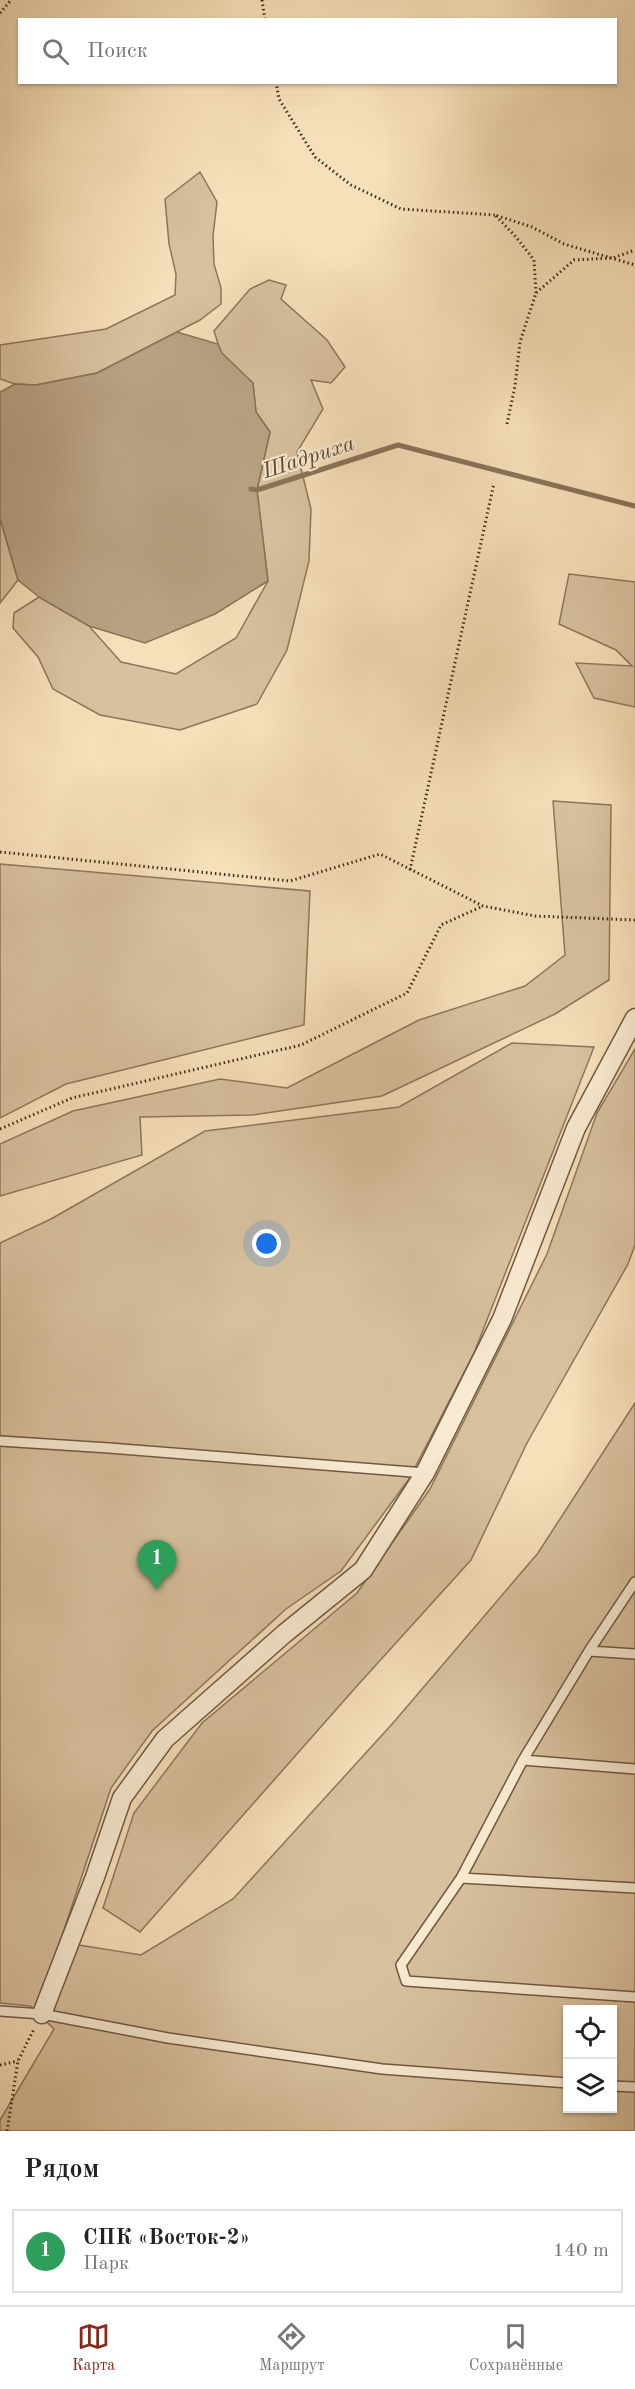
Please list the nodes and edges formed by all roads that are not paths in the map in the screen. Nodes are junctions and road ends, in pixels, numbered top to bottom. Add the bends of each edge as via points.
1 (635, 1018) edge
2 (0, 1441) edge
3 (425, 1473) junction
4 (635, 1582) edge
5 (589, 1651) junction
6 (635, 1654) edge
7 (523, 1760) junction
8 (635, 1769) edge
9 (461, 1878) junction
10 (635, 1888) edge
11 (635, 1997) edge
12 (0, 2011) edge
13 (42, 2014) junction
14 (563, 2083) edge
15 (617, 2086) edge
16 (635, 2087) edge

1 - 3 street via 576,1128 502,1318
2 - 3 lane
3 - 13 street via 363,1570 165,1739 122,1798
4 - 5 lane
5 - 6 lane
5 - 7 lane
7 - 8 lane
7 - 9 lane
9 - 10 lane
9 - 11 lane via 401,1965 406,1981
12 - 13 lane
13 - 14 lane via 168,2038 382,2069
15 - 16 lane

